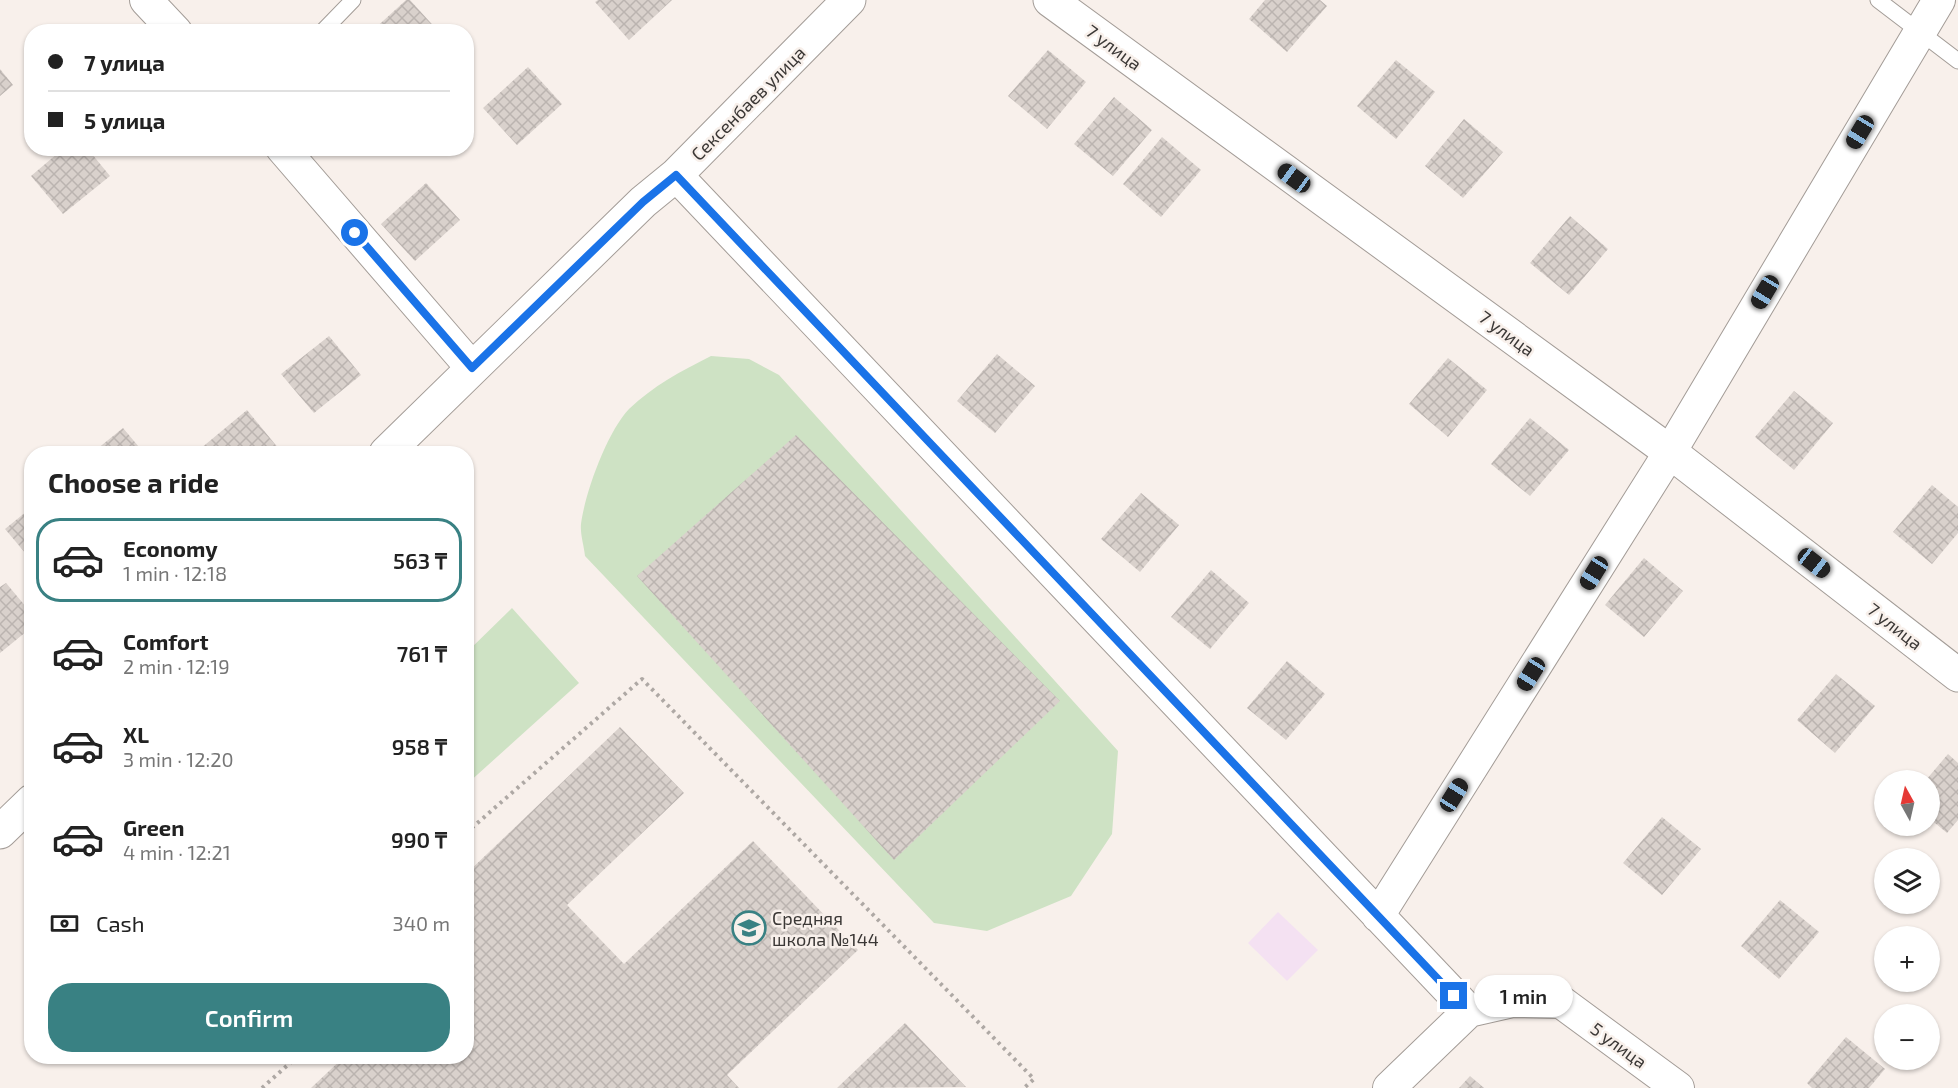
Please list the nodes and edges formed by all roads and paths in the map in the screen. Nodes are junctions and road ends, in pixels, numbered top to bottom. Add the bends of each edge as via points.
1 (146, 0) edge
2 (353, 0) edge
3 (849, 0) edge
4 (1050, 0) edge
5 (1878, 0) edge
6 (1939, 0) edge
7 (168, 24) edge
8 (330, 24) edge
9 (1920, 32) junction
10 (1958, 61) edge
11 (289, 156) edge
12 (676, 175) junction
13 (472, 368) junction
14 (393, 446) edge
15 (1670, 452) junction
16 (1958, 675) edge
17 (24, 809) edge
18 (474, 827) edge
19 (0, 832) edge
20 (1378, 916) junction
21 (1469, 1011) junction
22 (289, 1064) edge
23 (262, 1088) edge
24 (1024, 1088) edge
25 (1389, 1088) edge
26 (1678, 1088) edge

1 - 7 street
2 - 8 lane
3 - 12 street, Сексенбаев улица
4 - 15 street, 7 улица
5 - 9 lane
6 - 9 street
9 - 10 lane
9 - 15 street
11 - 13 street
12 - 13 street, Сексенбаев улица via 643,202
12 - 20 street
13 - 14 street, Сексенбаев улица
15 - 16 street, 7 улица
15 - 20 street
17 - 19 street
18 - 24 path via 642,679 1034,1079
20 - 21 street
21 - 25 street
21 - 26 street, 5 улица via 1513,1001 1561,1002
22 - 23 path

